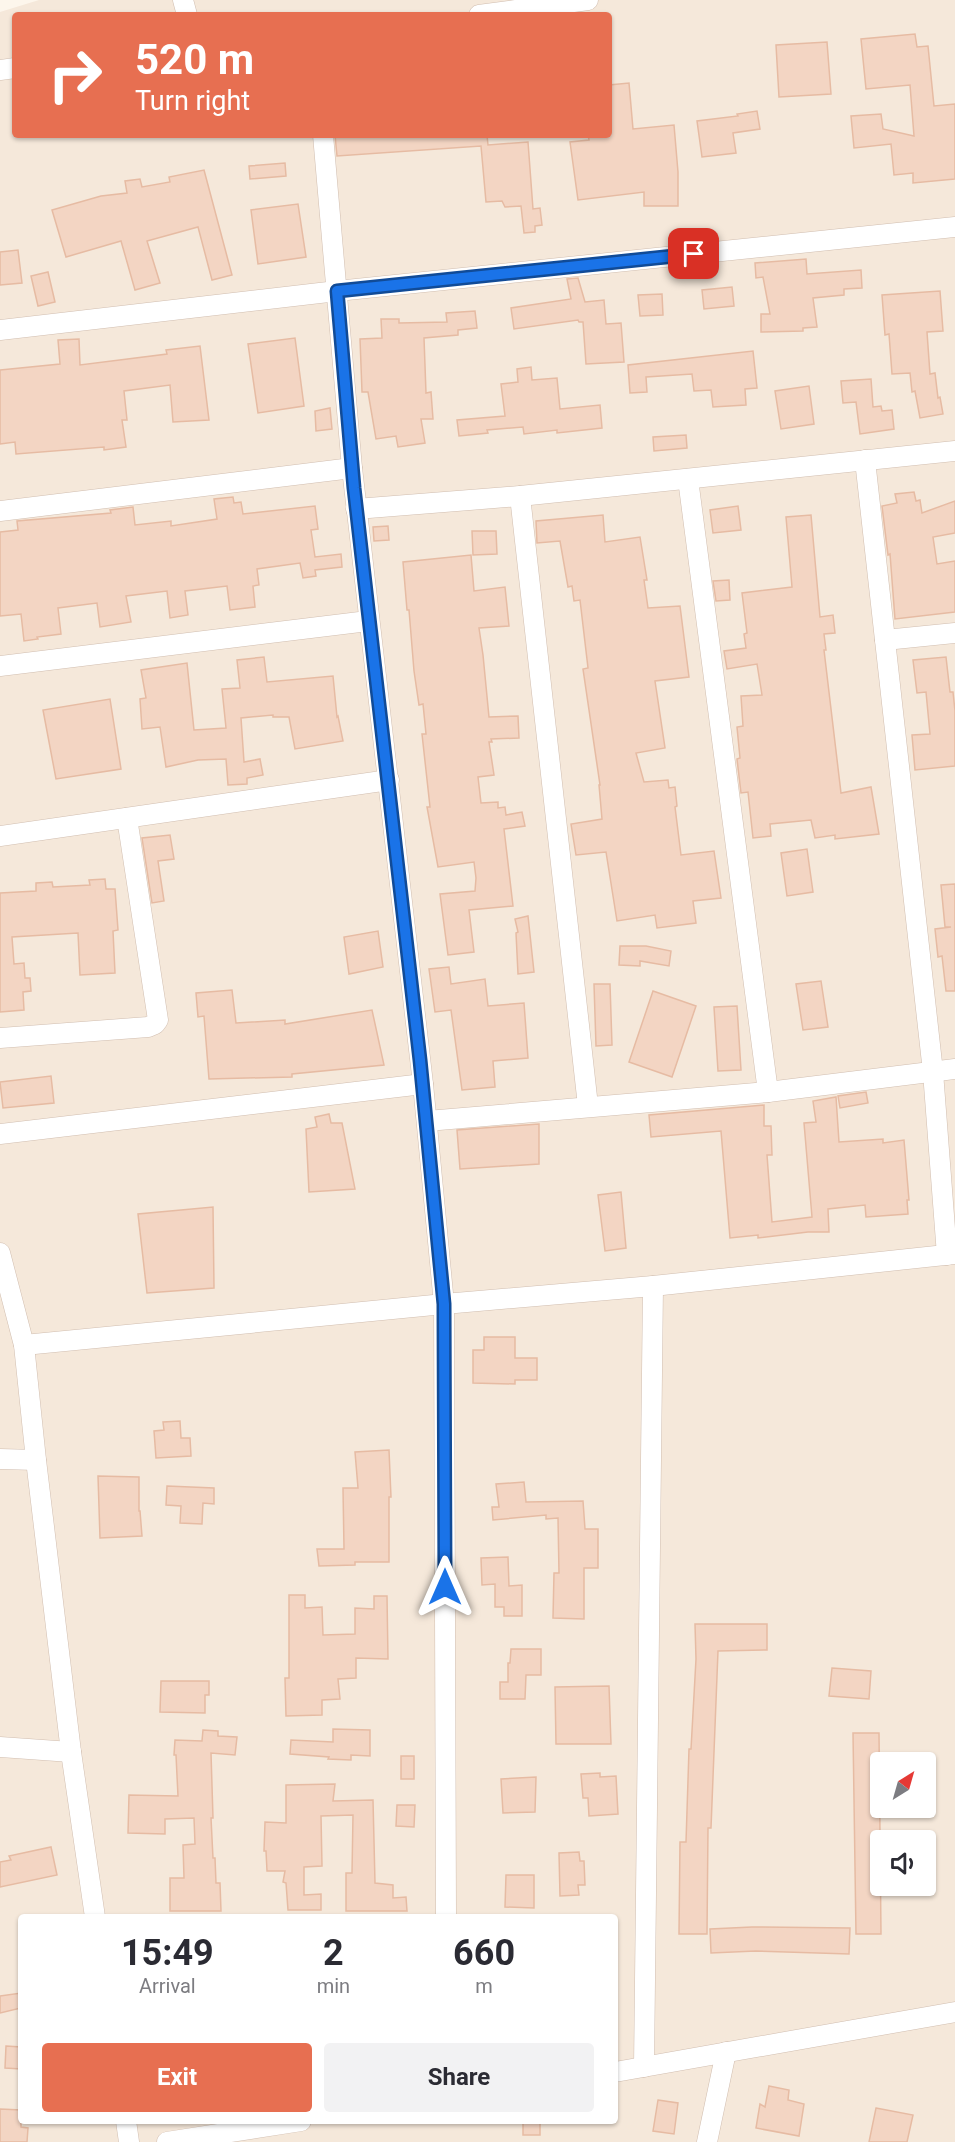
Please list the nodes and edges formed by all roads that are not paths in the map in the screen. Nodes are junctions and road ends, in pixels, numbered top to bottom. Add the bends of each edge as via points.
1 (588, 0) edge
2 (501, 12) edge
3 (323, 138) edge
4 (955, 227) edge
5 (337, 291) junction
6 (0, 330) edge
7 (955, 451) edge
8 (865, 460) junction
9 (352, 468) junction
10 (688, 479) junction
11 (520, 496) junction
12 (356, 509) junction
13 (0, 511) edge
14 (368, 621) junction
15 (955, 633) edge
16 (885, 640) junction
17 (0, 666) edge
18 (389, 780) junction
19 (127, 818) junction
20 (0, 836) edge
21 (0, 1038) edge
22 (955, 1069) edge
23 (933, 1072) junction
24 (423, 1084) junction
25 (768, 1092) junction
26 (588, 1106) junction
27 (427, 1121) junction
28 (0, 1134) edge
29 (0, 1253) edge
30 (951, 1255) edge
31 (653, 1286) junction
32 (444, 1304) junction
33 (24, 1345) junction
34 (0, 1459) edge
35 (36, 1460) junction
36 (0, 1747) edge
37 (71, 1752) junction
38 (95, 1914) edge
39 (446, 1914) edge
40 (955, 2012) edge
41 (726, 2052) junction
42 (644, 2067) junction
43 (618, 2071) edge
44 (126, 2124) edge
45 (282, 2124) edge
46 (129, 2142) edge
47 (167, 2142) edge
48 (707, 2142) edge

1 - 2 street
3 - 5 street
4 - 5 street
5 - 6 street
5 - 9 street
7 - 8 street
8 - 10 street
8 - 16 street
9 - 12 street
9 - 13 street
10 - 11 street
10 - 25 street
11 - 12 street
11 - 26 street
12 - 14 street
14 - 17 street
14 - 18 street
15 - 16 street
16 - 23 street
18 - 19 street
18 - 24 street
19 - 20 street
19 - 21 street via 158,1020 148,1027
22 - 23 street
23 - 25 street
23 - 30 street
24 - 27 street
24 - 28 street
25 - 26 street
26 - 27 street
27 - 32 street
29 - 33 street
30 - 31 street
31 - 32 street
31 - 42 street
32 - 33 street
32 - 39 street
33 - 35 street
34 - 35 street
35 - 37 street
36 - 37 street
37 - 38 street
40 - 41 street
41 - 42 street
41 - 48 street
42 - 43 street
44 - 46 street
45 - 47 street

